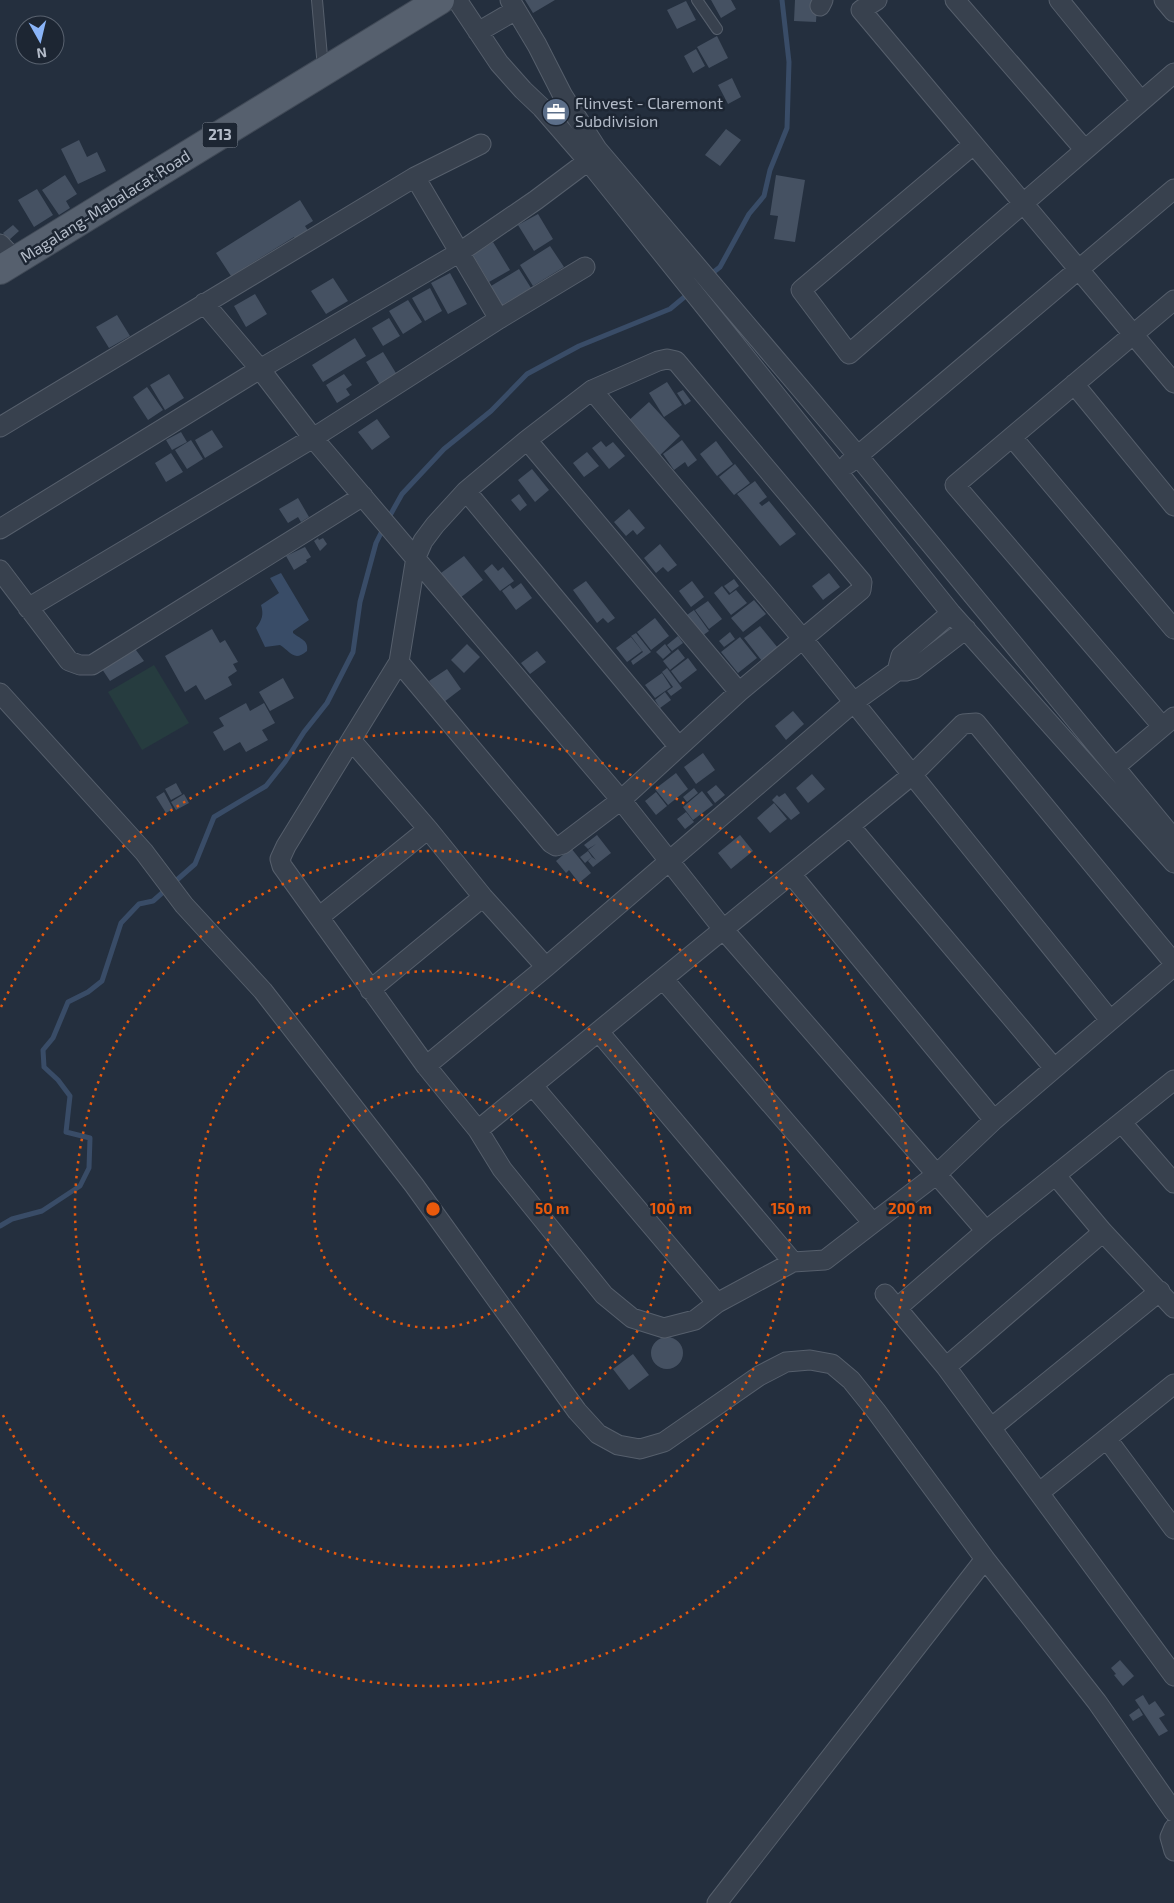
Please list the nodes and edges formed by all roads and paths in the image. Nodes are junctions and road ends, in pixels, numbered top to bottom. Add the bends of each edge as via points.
1 (318, 0) edge
2 (440, 0) edge
3 (457, 0) edge
4 (697, 0) edge
5 (876, 0) edge
6 (956, 0) edge
7 (1059, 0) edge
8 (1164, 0) edge
9 (513, 5) edge
10 (1174, 12) edge
11 (717, 29) dead end
12 (478, 32) junction
13 (323, 72) junction
14 (1174, 73) edge
15 (1142, 101) junction
16 (481, 144) dead end
17 (973, 145) junction
18 (1085, 150) junction
19 (593, 155) junction
20 (415, 176) junction
21 (1174, 190) edge
22 (1023, 204) junction
23 (460, 252) junction
24 (5, 258) edge
25 (585, 267) dead end
26 (1078, 269) junction
27 (1174, 300) edge
28 (204, 303) junction
29 (499, 319) junction
30 (750, 328) junction
31 (1134, 334) junction
32 (732, 342) junction
33 (260, 369) junction
34 (1174, 383) edge
35 (1074, 384) junction
36 (592, 390) junction
37 (0, 427) edge
38 (1012, 437) junction
39 (313, 438) junction
40 (527, 440) junction
41 (858, 456) junction
42 (839, 472) junction
43 (466, 491) junction
44 (368, 502) junction
45 (1174, 506) edge
46 (0, 529) edge
47 (416, 557) junction
48 (0, 570) edge
49 (28, 608) junction
50 (951, 613) junction
51 (966, 629) junction
52 (1174, 629) edge
53 (802, 638) junction
54 (399, 662) junction
55 (897, 671) junction
56 (739, 692) junction
57 (0, 693) edge
58 (854, 702) junction
59 (1168, 721) edge
60 (351, 740) junction
61 (679, 747) junction
62 (1115, 767) junction
63 (912, 774) junction
64 (621, 800) junction
65 (850, 826) junction
66 (428, 829) junction
67 (1174, 838) edge
68 (670, 861) junction
69 (1174, 863) edge
70 (791, 874) junction
71 (483, 897) junction
72 (319, 917) junction
73 (723, 930) junction
74 (1174, 965) edge
75 (546, 967) junction
76 (663, 979) junction
77 (370, 990) junction
78 (1110, 1020) junction
79 (599, 1032) junction
80 (426, 1066) junction
81 (1054, 1068) junction
82 (1174, 1080) edge
83 (533, 1086) junction
84 (994, 1120) junction
85 (1122, 1123) junction
86 (478, 1130) junction
87 (937, 1174) junction
88 (1056, 1176) junction
89 (1174, 1184) edge
90 (873, 1223) junction
91 (986, 1231) junction
92 (1104, 1232) junction
93 (793, 1262) junction
94 (1160, 1290) junction
95 (884, 1294) dead end
96 (717, 1302) junction
97 (897, 1308) junction
98 (1174, 1308) edge
99 (946, 1367) junction
100 (1174, 1384) edge
101 (991, 1428) junction
102 (1107, 1439) junction
103 (1040, 1492) junction
104 (1174, 1529) edge
105 (985, 1559) junction
106 (1171, 1665) edge
107 (1174, 1812) edge
108 (1174, 1828) edge
109 (1174, 1851) edge
110 (717, 1903) edge

1 - 13 lane
2 - 13 main road, Magalang-Mabalacat Road / 213
3 - 12 street
4 - 11 lane
5 - 17 street via 861,10
6 - 18 street
7 - 15 street
8 - 10 street
9 - 12 street
9 - 19 street
12 - 19 street via 523,90
13 - 24 main road, Magalang-Mabalacat Road / 213
14 - 15 street
15 - 18 street
16 - 20 street
17 - 22 street
17 - 22 street via 801,290 849,354
18 - 22 street
19 - 23 street via 536,200
19 - 30 street
19 - 32 street via 695,297
20 - 23 street
20 - 28 street
21 - 26 street
22 - 26 street
23 - 29 street
23 - 33 street
25 - 29 street
26 - 31 street
26 - 41 street
27 - 31 street
28 - 33 street
28 - 37 street
29 - 39 street
30 - 32 street
30 - 41 street
31 - 34 street
31 - 35 street
32 - 42 street
33 - 39 street
33 - 46 street
35 - 38 street
35 - 45 street
36 - 40 street
36 - 53 street
36 - 53 street via 658,361 676,361 682,368 862,582 861,590
38 - 52 street
38 - 59 street via 955,485
39 - 44 street
39 - 49 street
40 - 43 street
40 - 56 street
41 - 42 street
41 - 62 street
42 - 50 street
43 - 47 street via 431,530
43 - 61 street
44 - 47 street
44 - 49 street via 92,665 80,666 69,661
47 - 54 street
47 - 64 street
48 - 49 street
50 - 51 street
50 - 55 street via 901,656
51 - 55 street via 914,669
51 - 69 street
53 - 56 street
53 - 58 street
54 - 60 street
54 - 64 street via 551,843 556,846 563,844
55 - 58 street
56 - 61 street
57 - 105 street via 144,852 184,905 263,991 414,1185 576,1411 598,1434 618,1445 640,1449 664,1442 759,1376 786,1362 810,1360 832,1364 851,1380 876,1411
58 - 63 street
58 - 68 street
59 - 62 street
60 - 66 street
60 - 72 street via 280,859
61 - 64 street
62 - 67 street
63 - 65 street
63 - 74 street via 962,724 976,723
63 - 78 street
64 - 68 street
65 - 70 street
65 - 81 street
66 - 71 street
66 - 72 street
68 - 73 street
68 - 75 street
70 - 73 street
70 - 84 street
71 - 75 street
71 - 77 street
72 - 77 street
73 - 76 street
73 - 87 street
74 - 78 street
75 - 80 street
76 - 79 street
76 - 90 street
77 - 80 street
78 - 81 street
79 - 83 street
79 - 93 street
80 - 86 street
81 - 84 street
82 - 85 street
83 - 86 street
83 - 96 street
84 - 87 street
85 - 88 street
85 - 89 street
86 - 96 street via 502,1169 604,1294 632,1318 664,1328 695,1320
87 - 90 street
87 - 91 street
88 - 91 street
88 - 92 street
90 - 93 street via 825,1260
91 - 97 street
92 - 94 street
92 - 99 street
93 - 96 street
94 - 98 street
94 - 101 street
95 - 97 street
97 - 99 street
99 - 101 street
100 - 102 street
101 - 103 street
102 - 103 street
102 - 104 street
103 - 106 street
105 - 107 street via 1097,1702
105 - 110 street
108 - 109 street via 1170,1837

